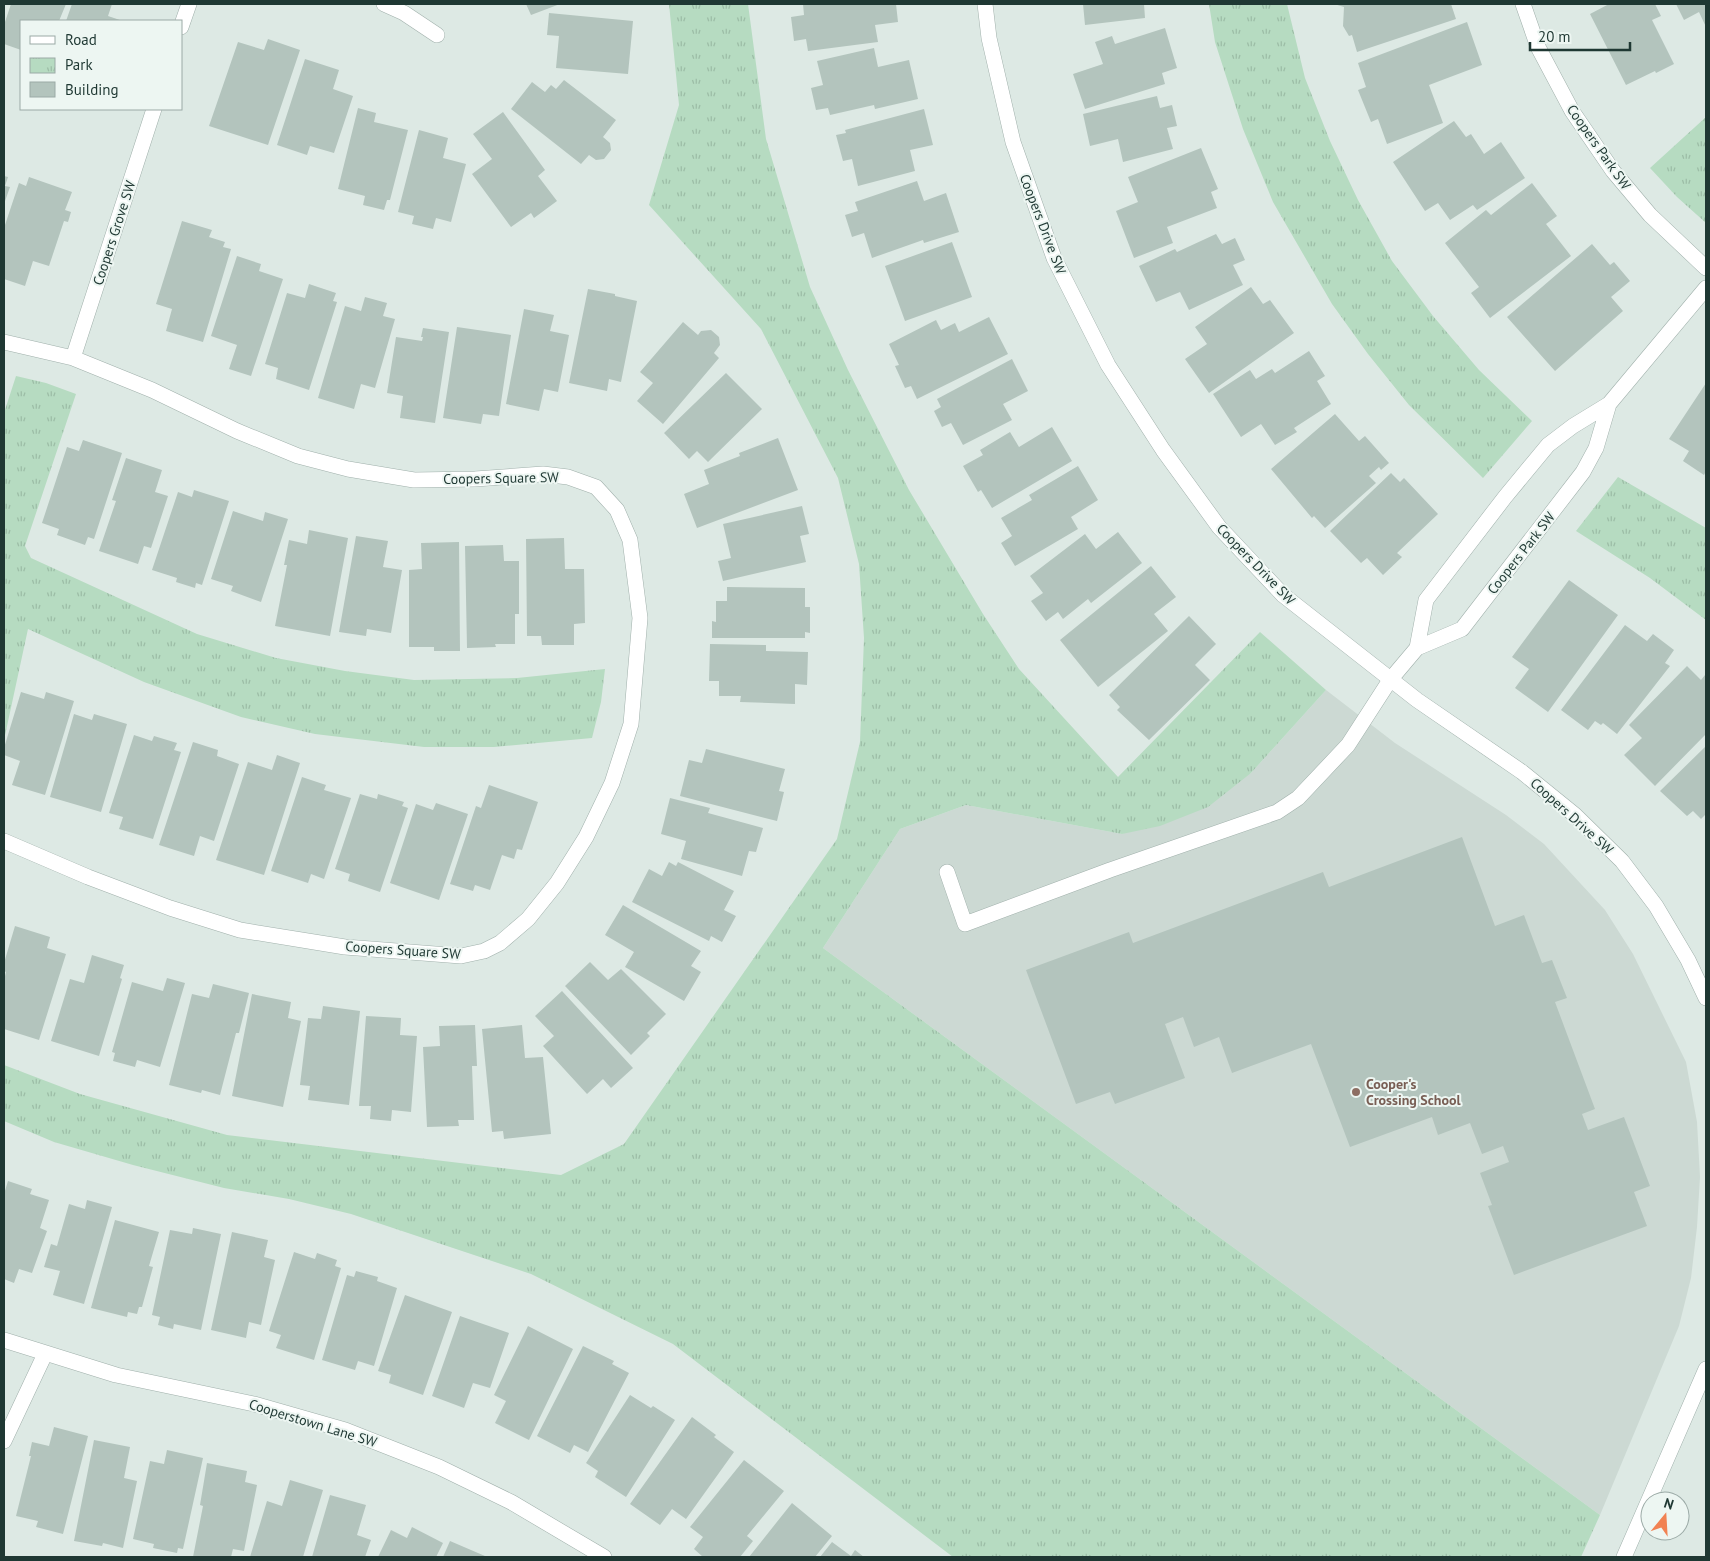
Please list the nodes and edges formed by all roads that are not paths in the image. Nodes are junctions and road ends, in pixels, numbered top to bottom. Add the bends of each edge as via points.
1 (189, 4) edge
2 (384, 4) edge
3 (985, 4) edge
4 (1523, 4) edge
5 (182, 24) edge
6 (437, 35) dead end
7 (154, 110) edge
8 (1706, 268) edge
9 (1706, 288) edge
10 (4, 342) edge
11 (73, 358) junction
12 (1609, 404) junction
13 (1417, 648) junction
14 (1390, 680) junction
15 (4, 841) edge
16 (948, 872) dead end
17 (1706, 998) edge
18 (4, 1340) edge
19 (46, 1354) junction
20 (1706, 1369) edge
21 (4, 1441) edge
22 (604, 1557) edge
23 (1624, 1557) edge

1 - 5 street
2 - 6 street via 404,12
3 - 14 street, Coopers Drive SW via 989,38 1013,142 1054,258 1108,366 1219,527 1283,594
4 - 8 street, Coopers Park SW via 1538,47 1572,111 1602,156 1650,215
7 - 11 street, Coopers Grove SW
9 - 12 street, Coopers Park SW
10 - 11 street, Coopers Square SW
11 - 15 street, Coopers Square SW via 298,456 348,469 414,480 543,474 568,477 596,487 617,510 630,540 640,618 631,724 612,782 586,837 557,883 528,918 500,943 484,951 461,956 345,947 240,930 106,884
12 - 13 street, Coopers Park SW via 1548,445 1505,497 1426,600
12 - 13 street, Coopers Park SW via 1596,448 1583,472 1462,628
13 - 14 street, Coopers Park SW
14 - 16 street, Coopers Park SW via 1348,745 1298,798 1277,812 965,924
14 - 17 street, Coopers Drive SW via 1522,772 1622,861 1656,906
18 - 19 street, Cooperstown Lane SW
19 - 21 street
19 - 22 street, Cooperstown Lane SW via 116,1375 254,1404 345,1430 439,1467 511,1502
20 - 23 street

